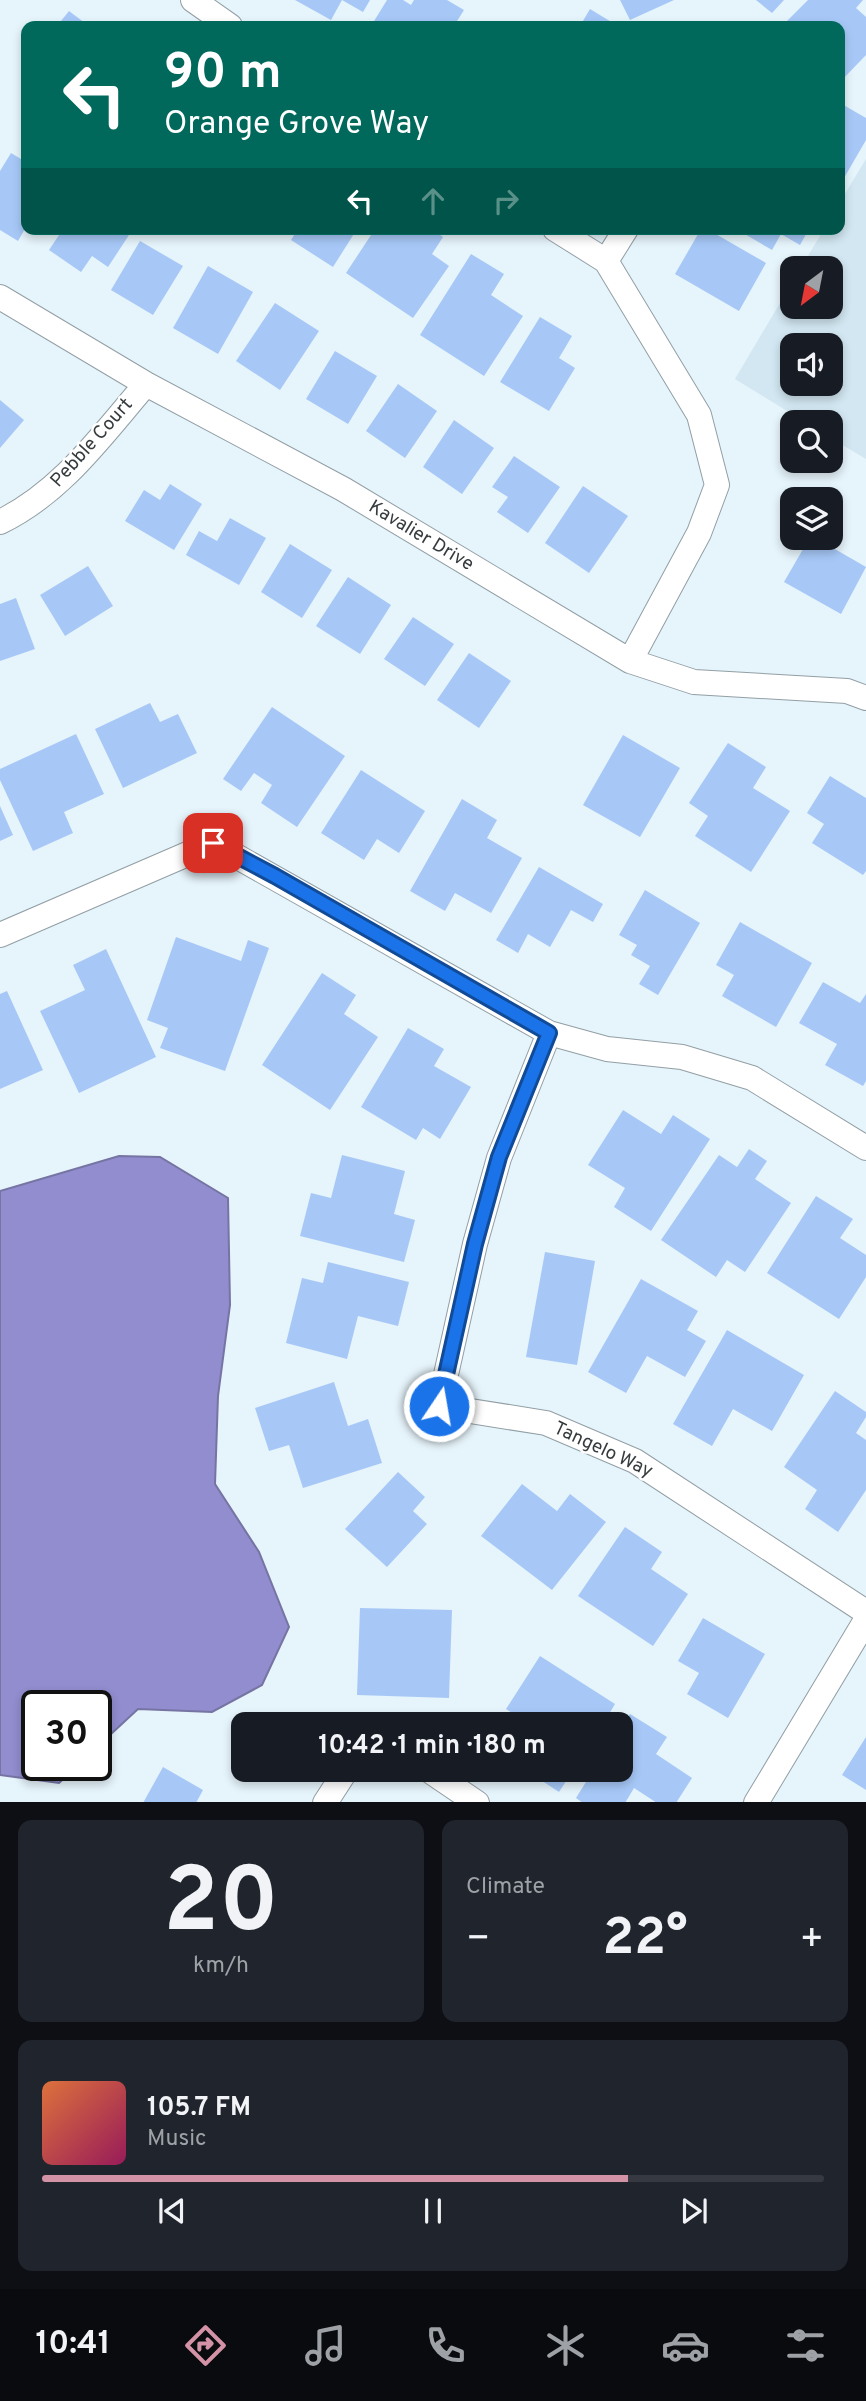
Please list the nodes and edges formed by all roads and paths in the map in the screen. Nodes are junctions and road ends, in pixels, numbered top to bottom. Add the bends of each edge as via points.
1 (193, 0) edge
2 (223, 21) edge
3 (565, 235) edge
4 (622, 235) edge
5 (606, 261) junction
6 (0, 298) edge
7 (146, 384) junction
8 (0, 522) edge
9 (630, 661) junction
10 (866, 698) edge
11 (0, 935) edge
12 (549, 1033) junction
13 (866, 1148) edge
14 (866, 1612) edge
15 (866, 1620) edge
16 (338, 1782) edge
17 (447, 1782) edge
18 (325, 1802) edge
19 (477, 1802) edge
20 (756, 1802) edge

1 - 2 street
3 - 5 street
4 - 5 street
5 - 9 street via 699,415 717,485 699,533
6 - 7 street, Kavalier Drive
7 - 8 street, Pebble Court via 65,478 20,513
7 - 9 street, Kavalier Drive via 343,489
9 - 10 street, Kavalier Drive via 694,682 847,691
11 - 12 street via 213,843
12 - 13 street via 607,1049 682,1056 752,1078
12 - 14 street, Tangelo Way via 499,1157 439,1406 545,1423 635,1461
15 - 20 street
16 - 18 street
17 - 19 street

